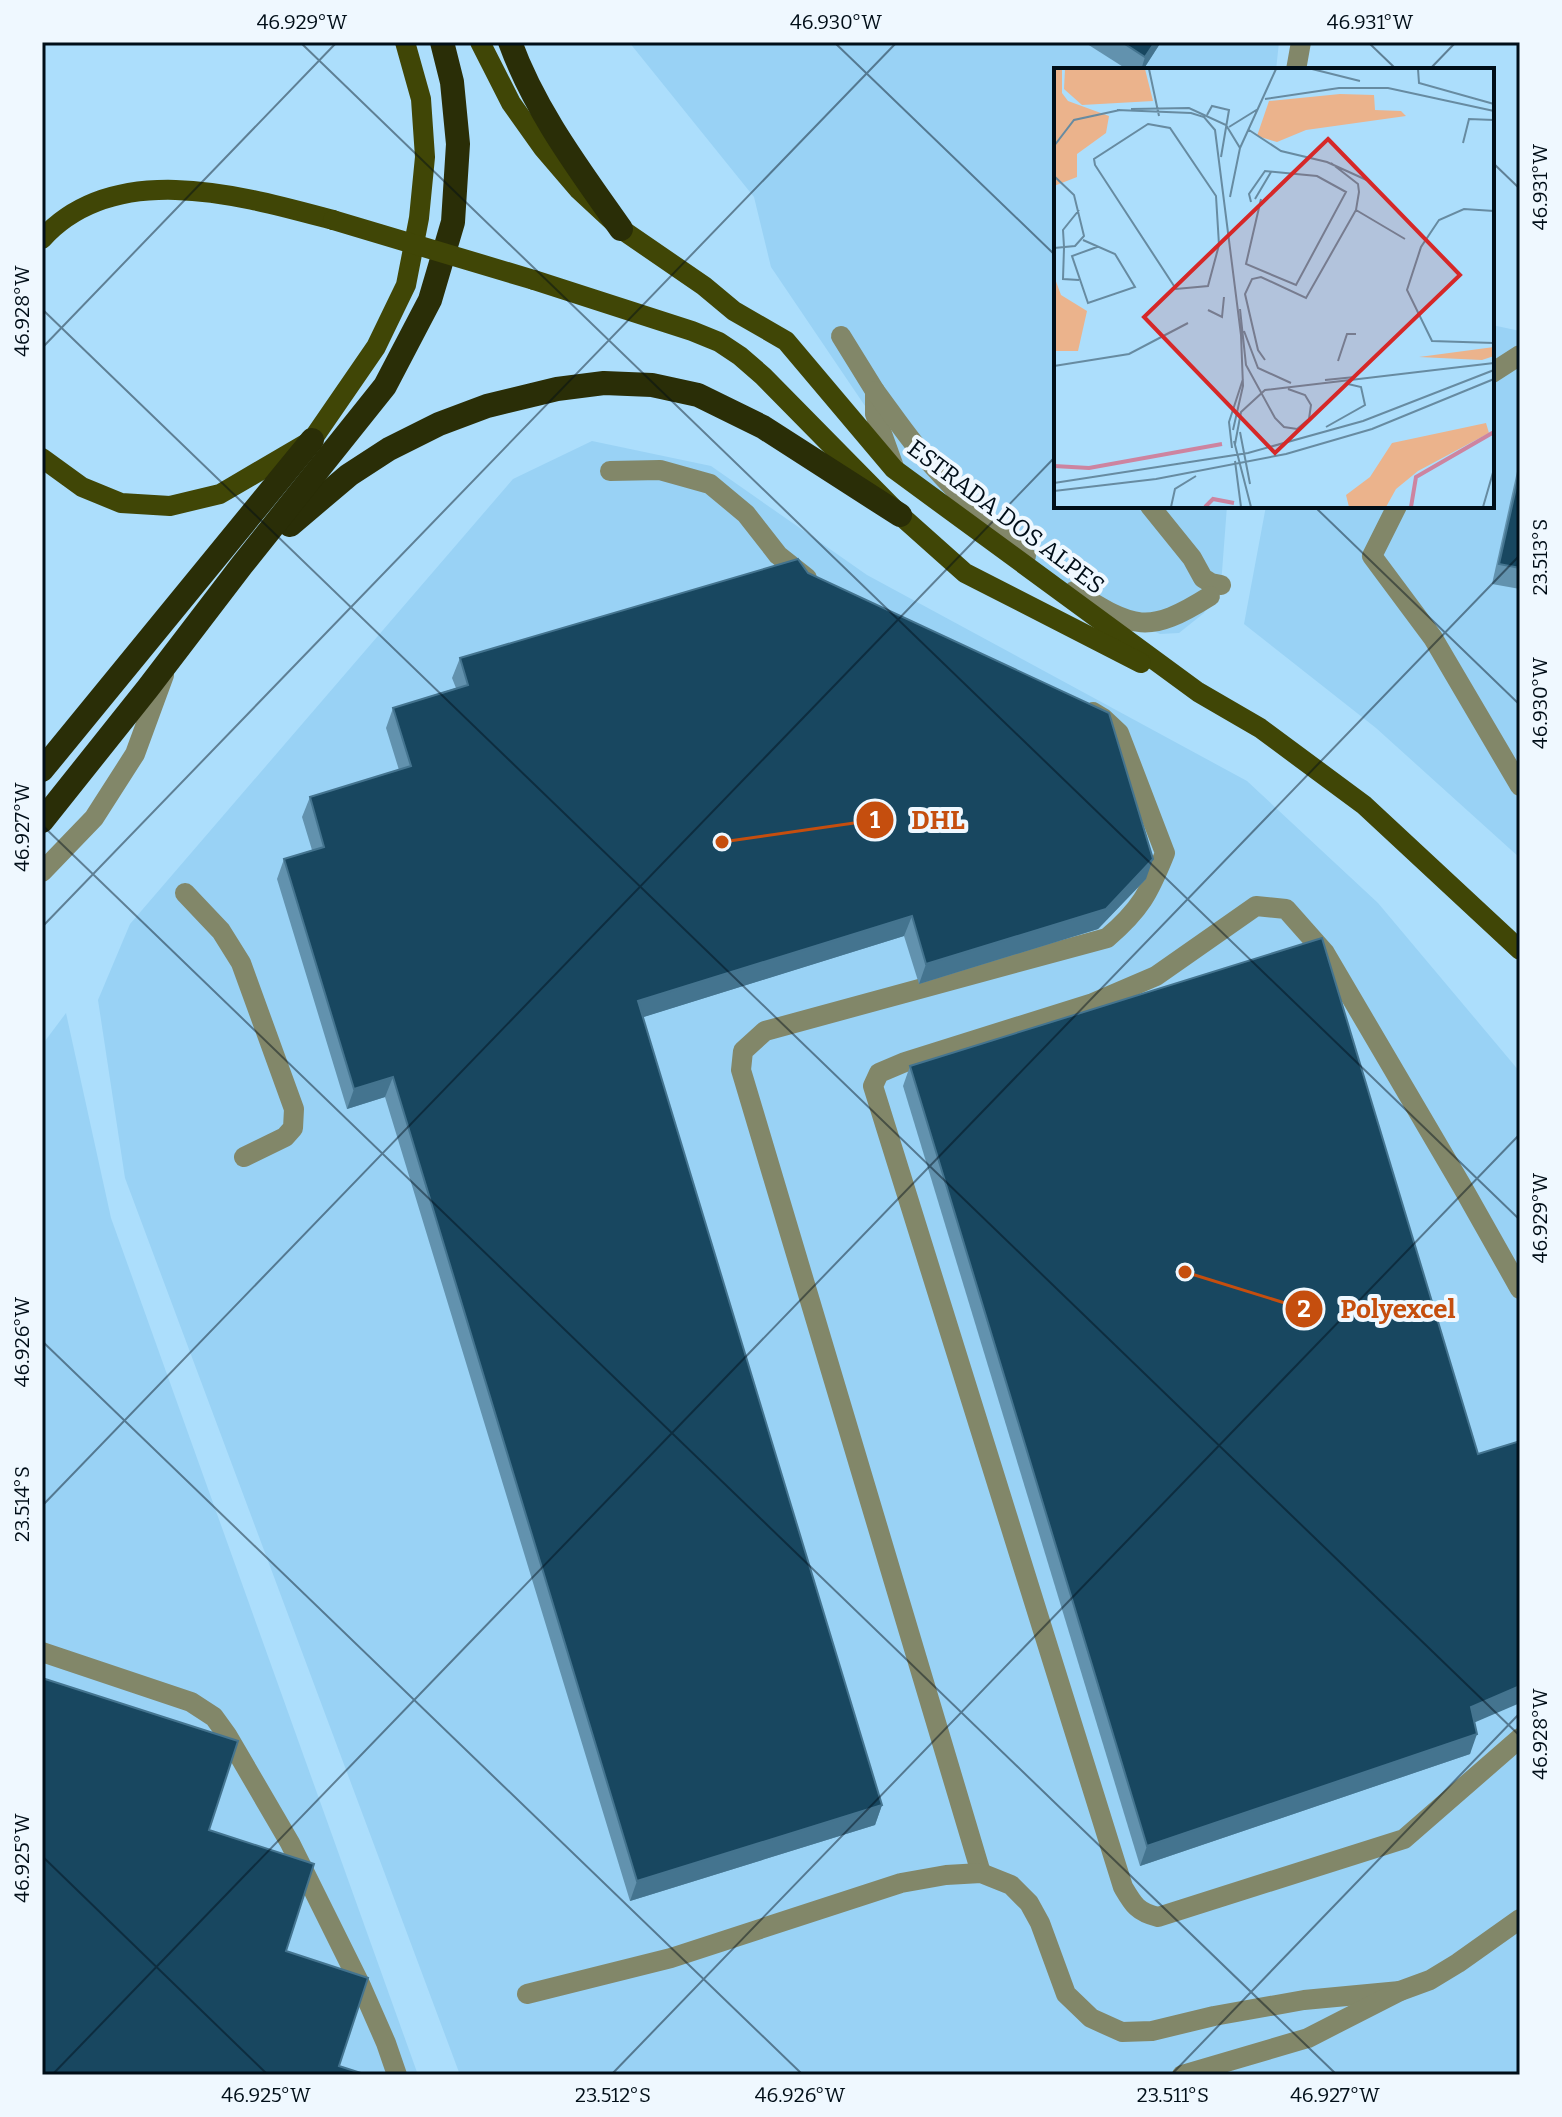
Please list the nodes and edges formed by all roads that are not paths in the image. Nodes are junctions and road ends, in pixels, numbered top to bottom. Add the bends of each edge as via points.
1 (405, 42) edge
2 (442, 42) edge
3 (480, 42) edge
4 (510, 42) edge
5 (1301, 42) edge
6 (1296, 68) edge
7 (621, 229) junction
8 (42, 239) edge
9 (841, 336) dead end
10 (1520, 355) edge
11 (1494, 372) edge
12 (875, 391) junction
13 (312, 440) junction
14 (42, 458) edge
15 (894, 469) junction
16 (610, 471) dead end
17 (1152, 508) edge
18 (1396, 508) edge
19 (900, 515) junction
20 (242, 565) junction
21 (822, 585) edge
22 (169, 661) junction
23 (1198, 692) junction
24 (1076, 704) edge
25 (42, 770) edge
26 (1520, 786) edge
27 (42, 821) edge
28 (42, 872) edge
29 (185, 893) dead end
30 (1520, 950) edge
31 (244, 1157) dead end
32 (1520, 1289) edge
33 (42, 1652) edge
34 (1520, 1738) edge
35 (981, 1873) junction
36 (1520, 1919) edge
37 (1400, 1991) junction
38 (527, 1994) dead end
39 (397, 2075) edge
40 (1182, 2075) edge

1 - 13 main road via 421,99 425,157 406,285 376,347
2 - 20 highway via 458,144 453,222 430,300 385,386
3 - 7 main road, ESTRADA DOS ALPES via 511,103 543,148
4 - 7 highway via 555,135
5 - 6 lane
7 - 15 main road, ESTRADA DOS ALPES via 734,311 786,341
8 - 19 main road, bridge via 73,213 103,198 136,192 208,192 333,220 534,280 719,342 763,376
9 - 12 lane
10 - 11 lane
12 - 15 lane via 875,414
12 - 17 lane via 918,448 995,529 1042,570 1133,623 1155,623 1182,613 1215,591
13 - 14 main road via 220,494 170,506 121,503 82,487
13 - 25 highway
15 - 23 main road, ESTRADA DOS ALPES
16 - 21 lane via 660,470 710,484 746,514 778,555
18 - 26 lane via 1372,556 1433,638
19 - 20 highway via 763,427 698,395 652,385 604,383 487,406 389,449 349,475
19 - 23 main road via 965,573
20 - 22 highway
22 - 27 highway
22 - 28 lane via 135,754 94,818
23 - 30 main road, ESTRADA DOS ALPES via 1260,728 1364,805
24 - 35 lane via 1119,733 1165,853 1149,893 1126,922 1107,938 765,1031 743,1051 741,1070
29 - 31 lane via 221,931 241,963 294,1109 293,1128 285,1137
32 - 34 lane via 1325,953 1286,909 1256,906 1156,976 1093,1003 905,1062 879,1073 873,1086 1123,1887 1133,1904 1158,1917 1404,1839
33 - 39 lane via 191,1702 214,1717 290,1843 361,1986
35 - 37 lane via 1011,1885 1029,1903 1066,1994 1091,2018 1122,2032 1152,2031 1304,2000
35 - 38 lane via 901,1883 671,1958
36 - 37 lane via 1430,1980
37 - 40 lane via 1308,2038

